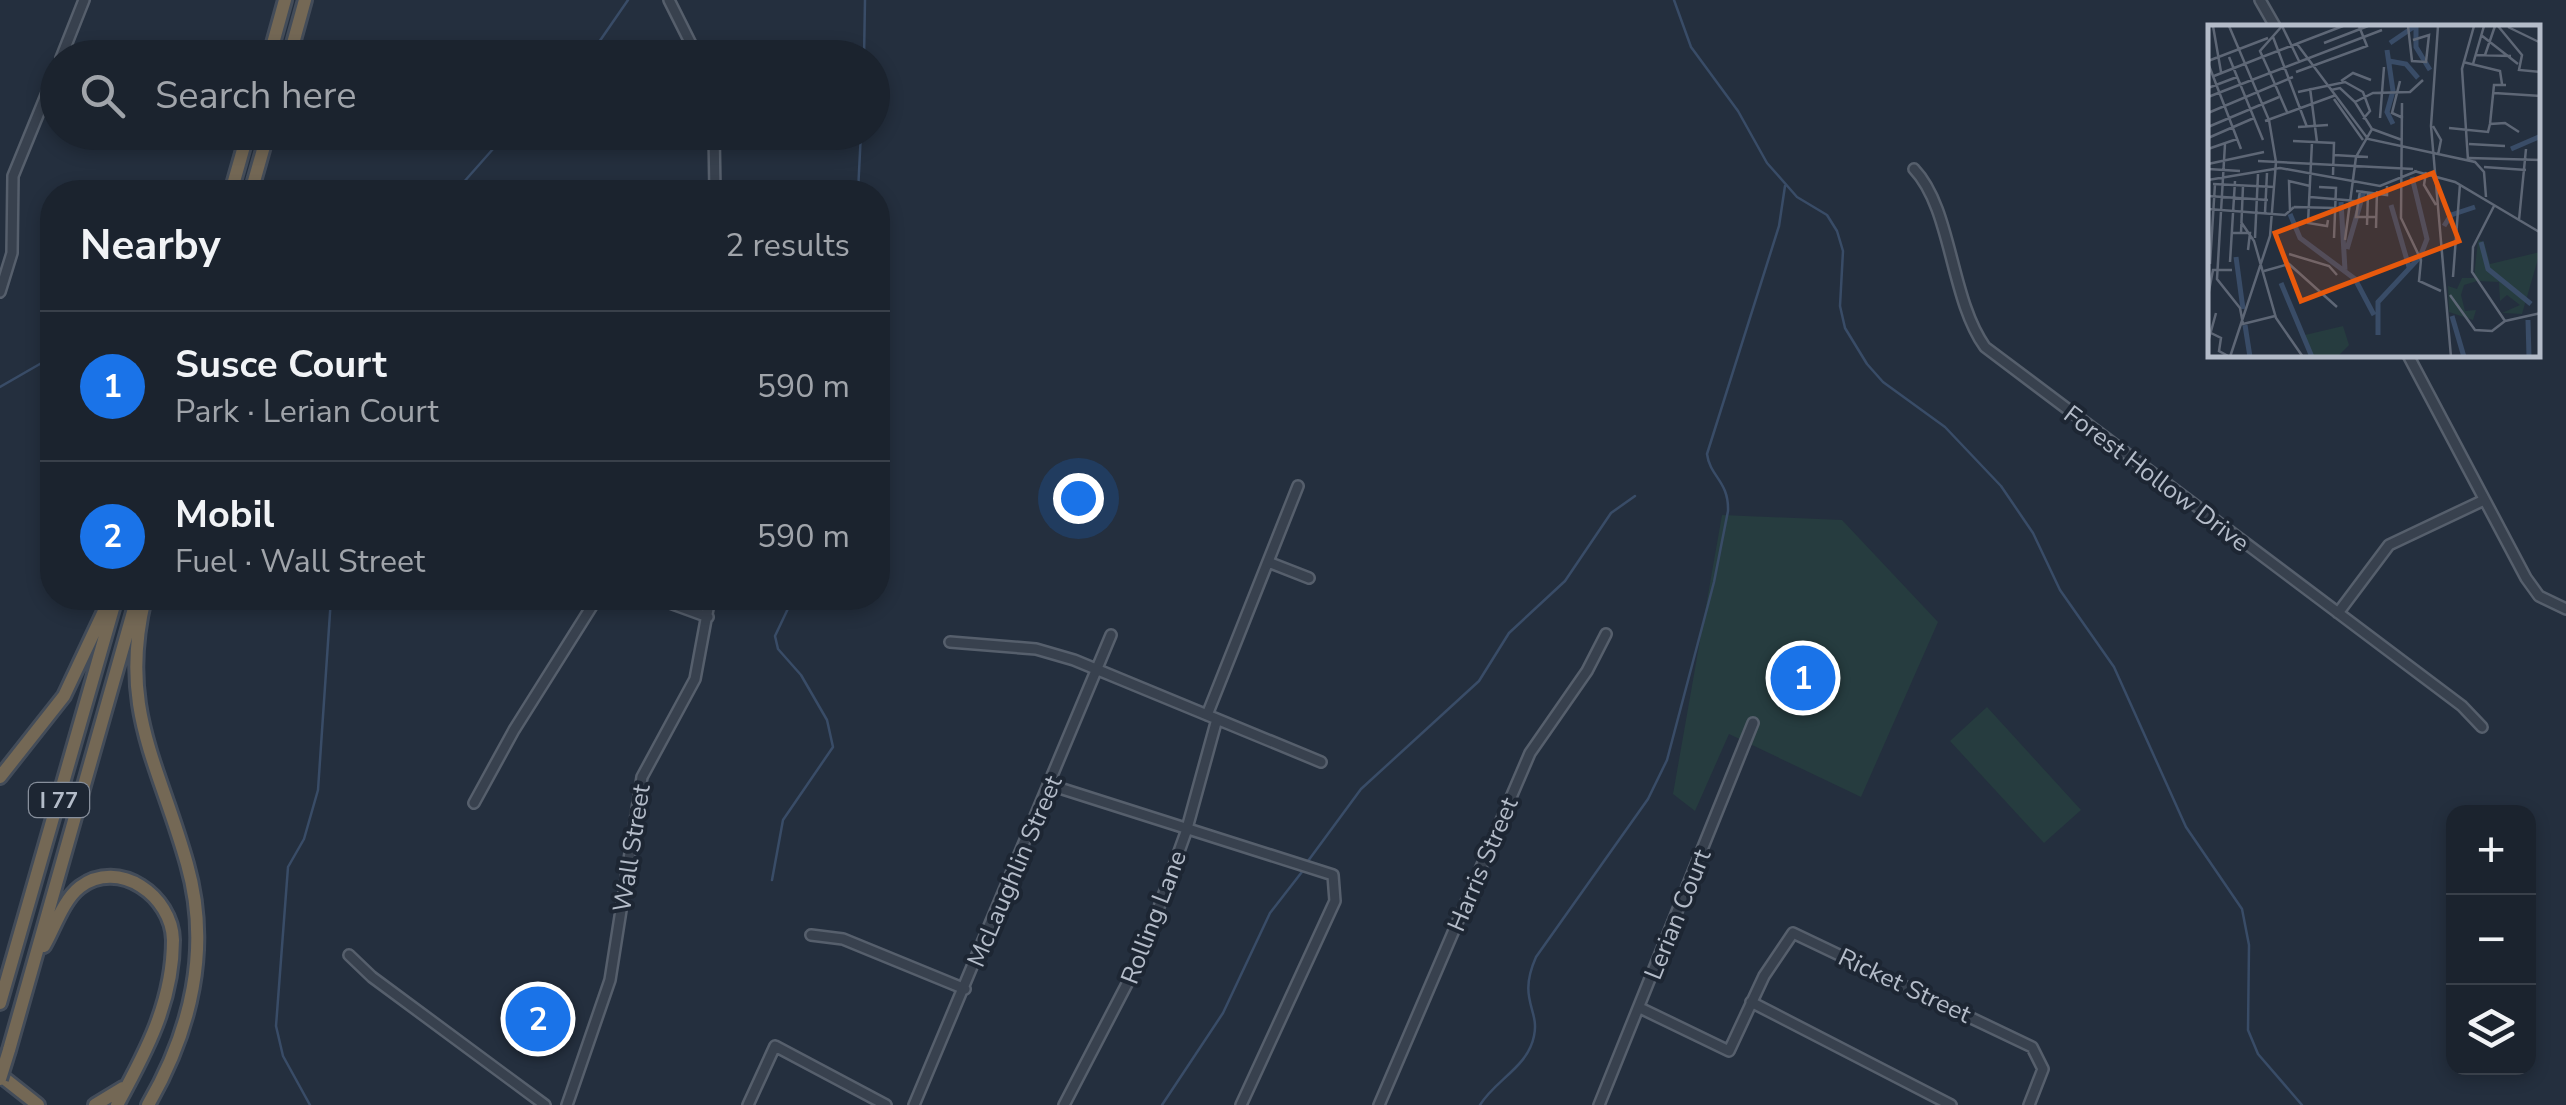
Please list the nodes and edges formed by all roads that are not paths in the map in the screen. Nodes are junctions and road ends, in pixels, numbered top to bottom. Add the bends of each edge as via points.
1 (84, 0) edge
2 (285, 0) edge
3 (305, 0) edge
4 (670, 0) edge
5 (2260, 0) edge
6 (2274, 25) edge
7 (68, 40) edge
8 (274, 40) edge
9 (294, 40) edge
10 (689, 40) edge
11 (40, 110) edge
12 (243, 150) edge
13 (263, 150) edge
14 (714, 150) edge
15 (1914, 169) dead end
16 (234, 180) edge
17 (254, 180) edge
18 (715, 180) edge
19 (0, 292) edge
20 (2410, 358) edge
21 (1298, 486) dead end
22 (2484, 500) junction
23 (1268, 562) junction
24 (1309, 578) dead end
25 (103, 610) edge
26 (113, 610) edge
27 (134, 610) edge
28 (143, 610) edge
29 (589, 610) edge
30 (689, 610) edge
31 (709, 610) edge
32 (2566, 610) edge
33 (2338, 613) junction
34 (708, 617) junction
35 (1606, 634) dead end
36 (1111, 635) dead end
37 (950, 642) dead end
38 (1097, 670) junction
39 (1212, 717) junction
40 (1753, 723) dead end
41 (2482, 727) dead end
42 (1321, 762) dead end
43 (0, 776) edge
44 (1050, 785) junction
45 (474, 804) dead end
46 (1186, 832) junction
47 (811, 935) dead end
48 (349, 954) dead end
49 (32, 971) junction
50 (966, 989) junction
51 (1751, 1002) junction
52 (0, 1003) edge
53 (1640, 1008) junction
54 (134, 1074) junction
55 (0, 1077) edge
56 (34, 1102) edge
57 (55, 1105) edge
58 (95, 1105) edge
59 (117, 1105) edge
60 (148, 1105) edge
61 (545, 1105) edge
62 (568, 1105) edge
63 (748, 1105) edge
64 (886, 1105) edge
65 (914, 1105) edge
66 (1064, 1105) edge
67 (1241, 1105) edge
68 (1379, 1105) edge
69 (1599, 1105) edge
70 (1951, 1105) edge
71 (2029, 1105) edge

1 - 7 street
2 - 8 highway
3 - 9 highway
4 - 10 street
5 - 6 street
11 - 19 street via 13,176 12,253
12 - 16 highway
13 - 17 highway
14 - 18 street
15 - 33 street, Forest Hollow Drive via 1928,190 1967,316 1985,347
20 - 22 street
21 - 23 street, Rolling Lane
22 - 32 street via 2539,596
22 - 33 street via 2389,545
23 - 24 street
23 - 39 street, Rolling Lane
25 - 43 highway via 64,696
26 - 52 highway, I 77
27 - 49 highway, I 77
28 - 60 highway via 136,688 155,778 188,864 198,946 189,1014
29 - 45 street
30 - 34 street
31 - 34 street, Wall Street
33 - 41 street, Forest Hollow Drive
34 - 62 street, Wall Street via 694,679 642,776 610,980
35 - 68 street, Harris Street via 1530,753
36 - 38 street, McLaughlin Street
37 - 38 street via 1036,648
38 - 39 street
38 - 44 street, McLaughlin Street
39 - 42 street
39 - 46 street, Rolling Lane
40 - 53 street, Lerian Court
44 - 46 street
44 - 50 street, McLaughlin Street
46 - 66 street, Rolling Lane via 1140,957
46 - 67 street via 1333,875 1334,901
47 - 50 street via 843,939
48 - 61 street
49 - 54 highway via 80,888 120,878 157,898 173,936 171,972 164,1008
49 - 55 highway, I 77, bridge
50 - 65 street, McLaughlin Street
51 - 53 street via 1728,1051
51 - 70 street
51 - 71 street, Ricket Street via 1793,932 2032,1047 2043,1068
53 - 69 street, Lerian Court
54 - 58 highway
54 - 59 highway
55 - 56 highway
56 - 57 highway
63 - 64 street via 775,1046

